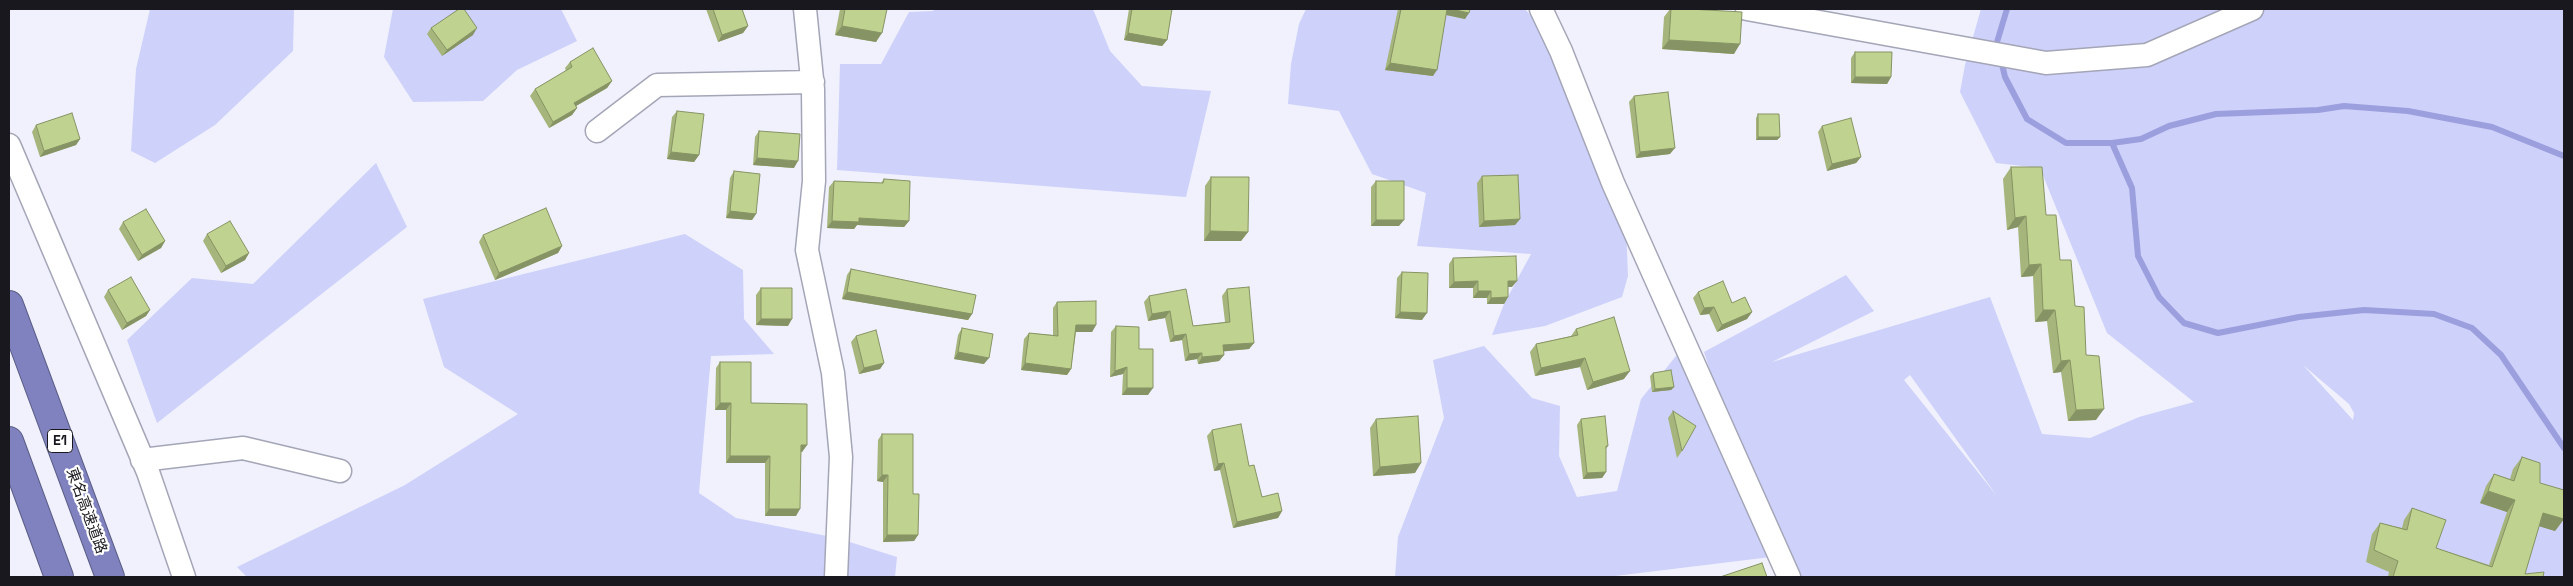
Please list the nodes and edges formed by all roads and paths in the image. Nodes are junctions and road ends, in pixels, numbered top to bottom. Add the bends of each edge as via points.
1 (805, 9) edge
2 (1542, 9) edge
3 (1747, 9) edge
4 (2252, 9) edge
5 (813, 82) junction
6 (597, 131) dead end
7 (9, 145) edge
8 (9, 305) edge
9 (9, 441) edge
10 (142, 460) junction
11 (340, 471) dead end
12 (59, 577) edge
13 (110, 577) edge
14 (184, 577) edge
15 (836, 577) edge
16 (1789, 577) edge

1 - 5 street
2 - 16 street via 1612,183
3 - 4 street via 2046,63 2147,55
5 - 6 street via 657,84
5 - 15 street via 814,182 807,250 833,373 841,457
7 - 10 street
8 - 13 highway, 東名高速道路 / E1
9 - 12 highway
10 - 11 street via 242,448
10 - 14 street

